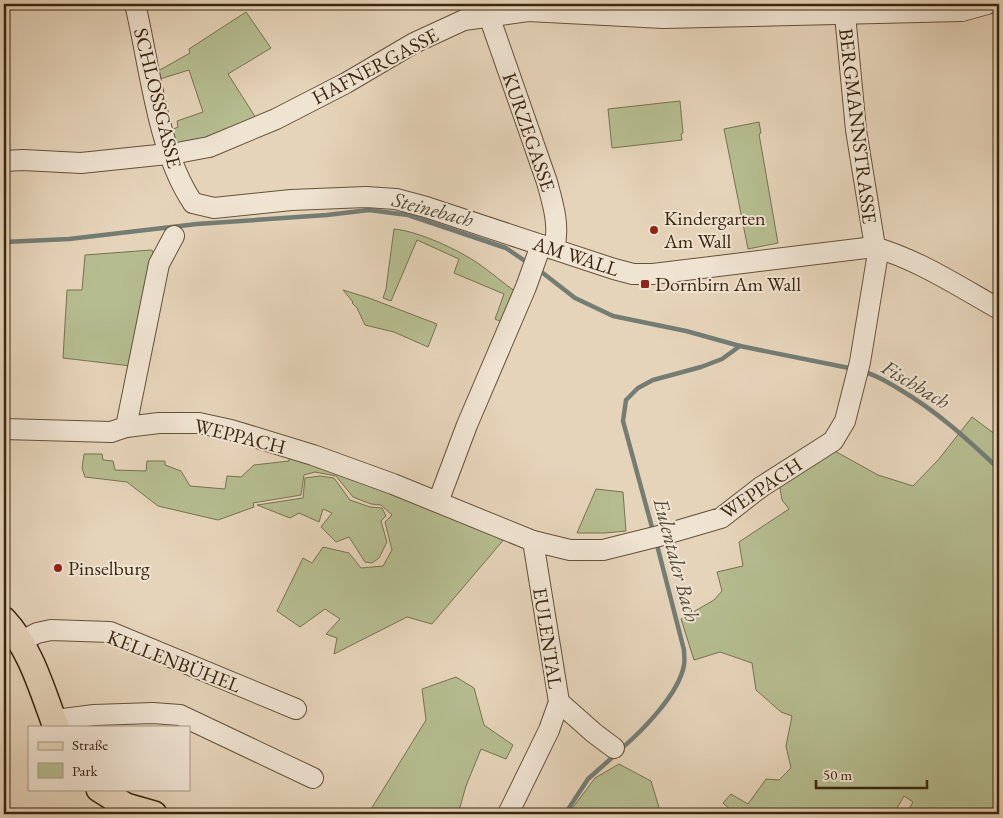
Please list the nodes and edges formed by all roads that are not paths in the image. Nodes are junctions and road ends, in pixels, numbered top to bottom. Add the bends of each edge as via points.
1 (135, 4) edge
2 (987, 4) edge
3 (844, 9) edge
4 (489, 16) junction
5 (170, 154) junction
6 (4, 161) edge
7 (189, 210) joint
8 (174, 236) dead end
9 (874, 247) junction
10 (544, 250) junction
11 (999, 309) edge
12 (126, 427) junction
13 (4, 429) edge
14 (438, 502) junction
15 (533, 541) junction
16 (4, 620) edge
17 (20, 642) junction
18 (559, 702) junction
19 (296, 709) dead end
20 (55, 724) edge
21 (614, 748) dead end
22 (313, 778) dead end
23 (101, 790) edge
24 (154, 814) edge
25 (508, 814) edge

1 - 5 street, SCHLOSSGASSE via 160,123
2 - 3 street, HAFNERGASSE via 962,11
3 - 4 street, HAFNERGASSE via 663,18 528,11
3 - 9 street, BERGMANNSTRASSE via 856,130
4 - 5 street, HAFNERGASSE via 464,20 420,40 276,119 209,147
4 - 10 street, KURZEGASSE via 547,182 556,219 556,237
5 - 6 street, HAFNERGASSE via 81,163
5 - 7 street, SCHLOSSGASSE
7 - 10 street, AM WALL via 338,198 396,199
8 - 12 street via 159,264
9 - 10 street, AM WALL via 654,274 632,274
9 - 11 street via 923,266
9 - 15 street, WEPPACH via 877,259 860,360 845,421 833,440 761,487 721,518 603,550 570,550
10 - 14 street via 478,399
12 - 13 street, WEPPACH via 111,432
12 - 14 street, WEPPACH via 199,423 231,430 313,455
14 - 15 street, WEPPACH
15 - 18 street, EULENTAL
16 - 17 main road
17 - 19 street, KELLENBÜHEL via 51,630 110,632
17 - 20 main road via 34,668
18 - 21 street
18 - 25 street, EULENTAL via 549,730
20 - 22 street via 63,719 94,715 153,712 180,715
23 - 24 main road via 126,806

